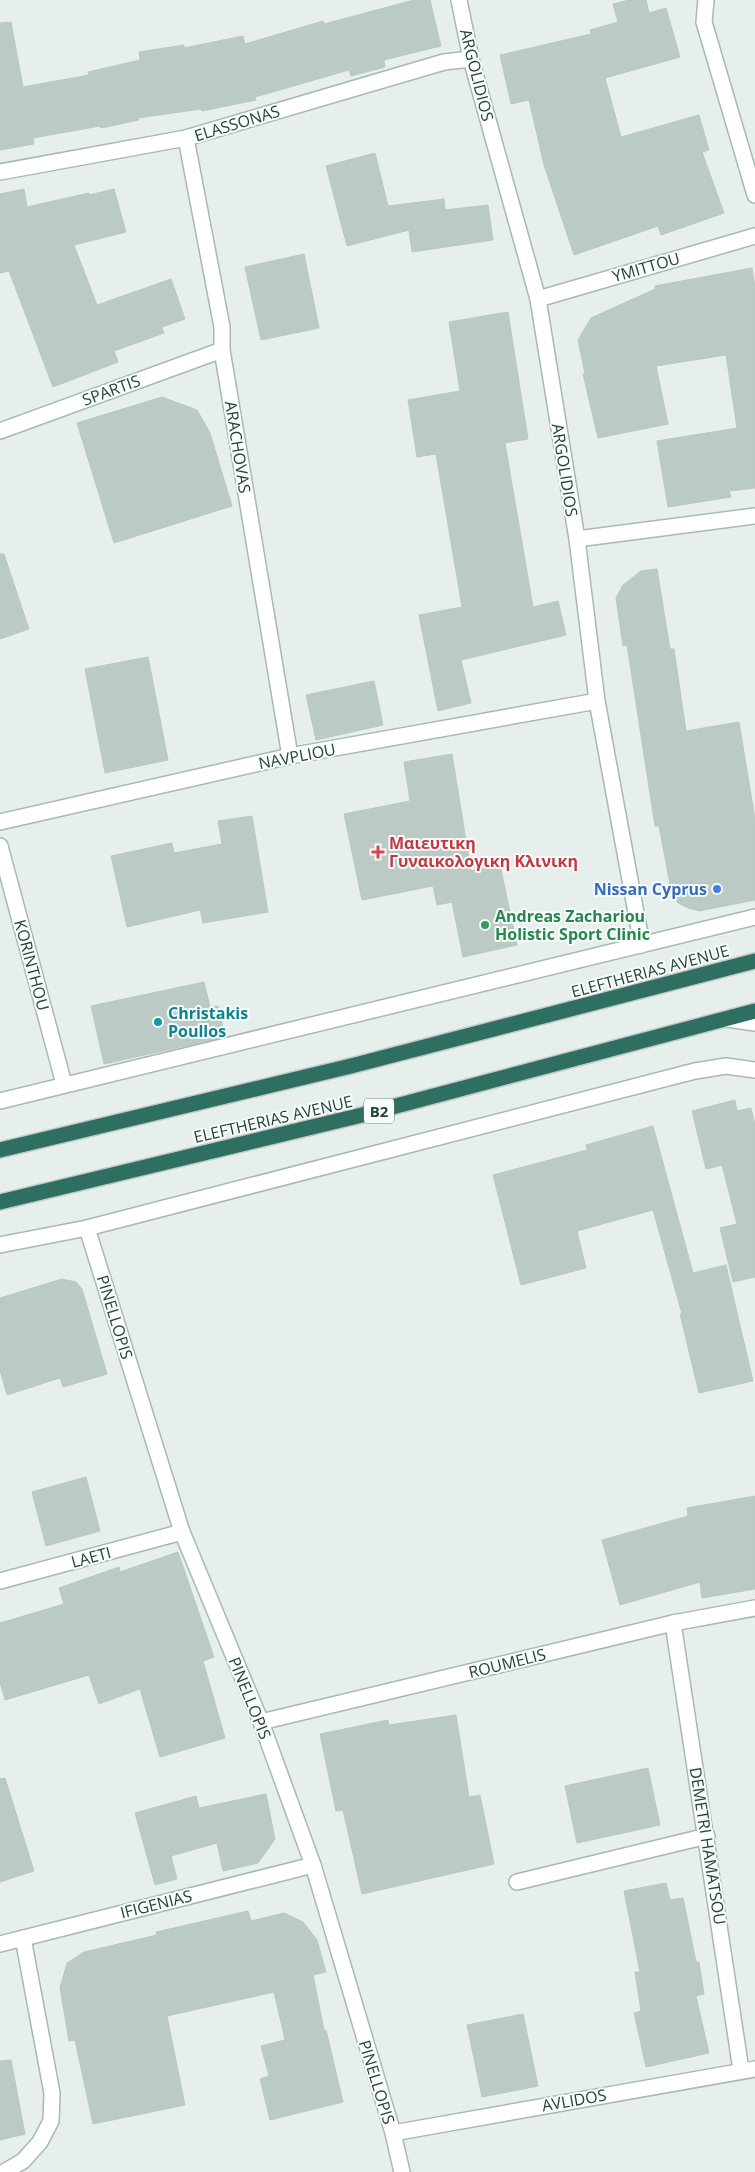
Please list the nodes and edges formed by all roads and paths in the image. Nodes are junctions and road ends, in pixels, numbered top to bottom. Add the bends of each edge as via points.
1 (459, 0) edge
2 (706, 0) edge
3 (471, 59) junction
4 (186, 138) junction
5 (0, 172) edge
6 (755, 195) edge
7 (755, 236) edge
8 (538, 298) junction
9 (222, 350) junction
10 (0, 431) edge
11 (755, 516) edge
12 (576, 539) junction
13 (597, 701) junction
14 (290, 756) junction
15 (0, 822) edge
16 (0, 846) edge
17 (755, 917) edge
18 (642, 945) junction
19 (755, 961) edge
20 (755, 1011) edge
21 (725, 1018) junction
22 (755, 1022) edge
23 (755, 1070) edge
24 (64, 1084) junction
25 (0, 1101) edge
26 (0, 1150) edge
27 (0, 1202) edge
28 (87, 1228) junction
29 (0, 1246) edge
30 (182, 1532) junction
31 (0, 1581) edge
32 (755, 1608) edge
33 (674, 1623) junction
34 (261, 1722) junction
35 (706, 1836) junction
36 (313, 1865) junction
37 (517, 1882) dead end
38 (23, 1938) junction
39 (0, 1944) edge
40 (748, 2069) edge
41 (392, 2133) junction
42 (4, 2172) edge
43 (402, 2172) edge

1 - 3 street, ARGOLIDIOS
2 - 6 street via 704,22
3 - 4 street, ELASSONAS via 444,62
3 - 8 street, ARGOLIDIOS
4 - 5 street, ELASSONAS
4 - 9 street, ARACHOVAS via 222,327
7 - 8 street, YMITTOU
8 - 12 street, ARGOLIDIOS
9 - 10 street, SPARTIS
9 - 14 street, ARACHOVAS
11 - 12 street
12 - 13 street, ARGOLIDIOS
13 - 14 street, NAVPLIOU
13 - 18 street, ARGOLIDIOS
14 - 15 street, NAVPLIOU
16 - 24 street, KORINTHOU
17 - 18 street
18 - 24 street
19 - 26 highway, ELEFTHERIAS AVENUE via 351,1066
20 - 21 highway, ELEFTHERIAS AVENUE / B2
21 - 22 street
21 - 27 highway, ELEFTHERIAS AVENUE / B2 via 362,1115
23 - 28 street via 726,1066 695,1071
24 - 25 street
28 - 29 street
28 - 30 street, PINELLOPIS
30 - 31 street, LAETI
30 - 34 street, PINELLOPIS
32 - 33 street, ROUMELIS
33 - 34 street, ROUMELIS
33 - 35 street, DEMETRI HAMATSOU
34 - 36 street, PINELLOPIS
35 - 37 street
35 - 40 street, DEMETRI HAMATSOU
36 - 38 street, IFIGENIAS
36 - 41 street, PINELLOPIS
38 - 39 street, IFIGENIAS
38 - 42 street via 52,2093 50,2121 40,2142 23,2161
40 - 41 street, AVLIDOS
41 - 43 street, PINELLOPIS

